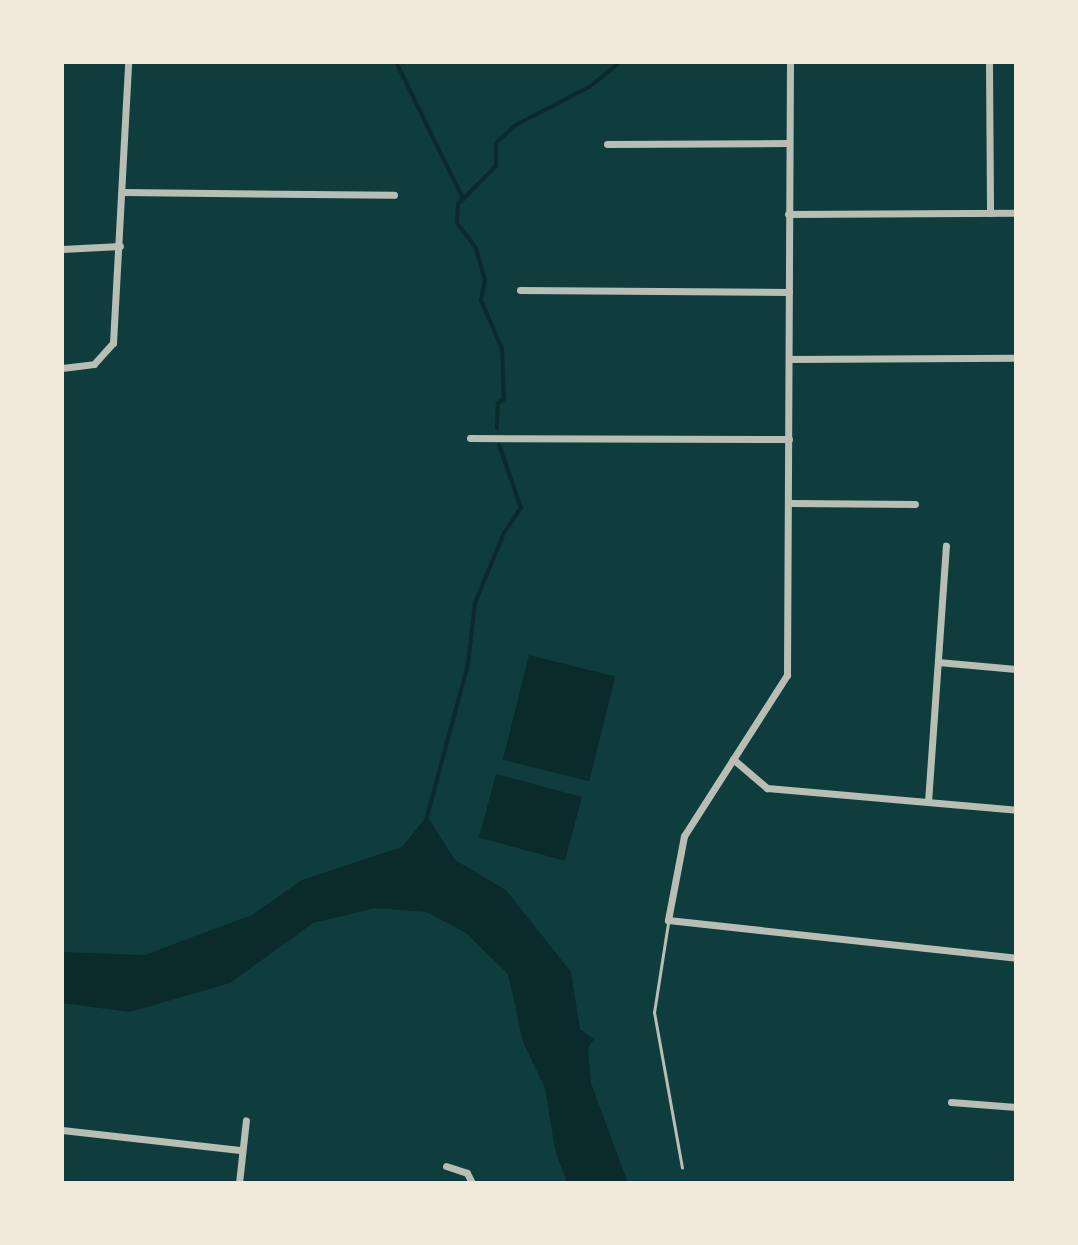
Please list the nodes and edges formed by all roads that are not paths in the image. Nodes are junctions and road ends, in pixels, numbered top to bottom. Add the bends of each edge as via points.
1 (128, 62) edge
2 (790, 62) edge
3 (989, 62) edge
4 (788, 143) junction
5 (607, 144) dead end
6 (122, 192) junction
7 (394, 195) dead end
8 (990, 213) junction
9 (1016, 213) edge
10 (788, 214) junction
11 (120, 246) junction
12 (62, 249) edge
13 (520, 290) dead end
14 (789, 292) junction
15 (1016, 358) edge
16 (789, 359) junction
17 (62, 368) edge
18 (470, 438) dead end
19 (789, 439) junction
20 (790, 503) junction
21 (915, 504) dead end
22 (946, 546) dead end
23 (938, 662) junction
24 (1016, 669) edge
25 (733, 759) junction
26 (928, 802) junction
27 (1016, 810) edge
28 (668, 920) junction
29 (1016, 958) edge
30 (951, 1102) dead end
31 (1016, 1107) edge
32 (246, 1120) dead end
33 (62, 1130) edge
34 (240, 1150) junction
35 (446, 1166) dead end
36 (682, 1167) dead end
37 (239, 1183) edge
38 (472, 1183) edge

1 - 6 street
2 - 4 street
3 - 8 street
4 - 5 street
4 - 10 street
6 - 7 street
6 - 11 street
8 - 9 street
8 - 10 street
10 - 14 street
11 - 12 street
11 - 17 street via 113,343 94,364
13 - 14 street
14 - 16 street
15 - 16 street
16 - 19 street
18 - 19 street
19 - 20 street
20 - 21 street
20 - 25 street via 786,680
22 - 23 street
23 - 24 street
23 - 26 street
25 - 26 street via 767,788
25 - 28 street via 684,836
26 - 27 street
28 - 29 street
28 - 36 lane via 654,1012
30 - 31 street
32 - 34 street
33 - 34 street
34 - 37 street
35 - 38 street via 467,1173

